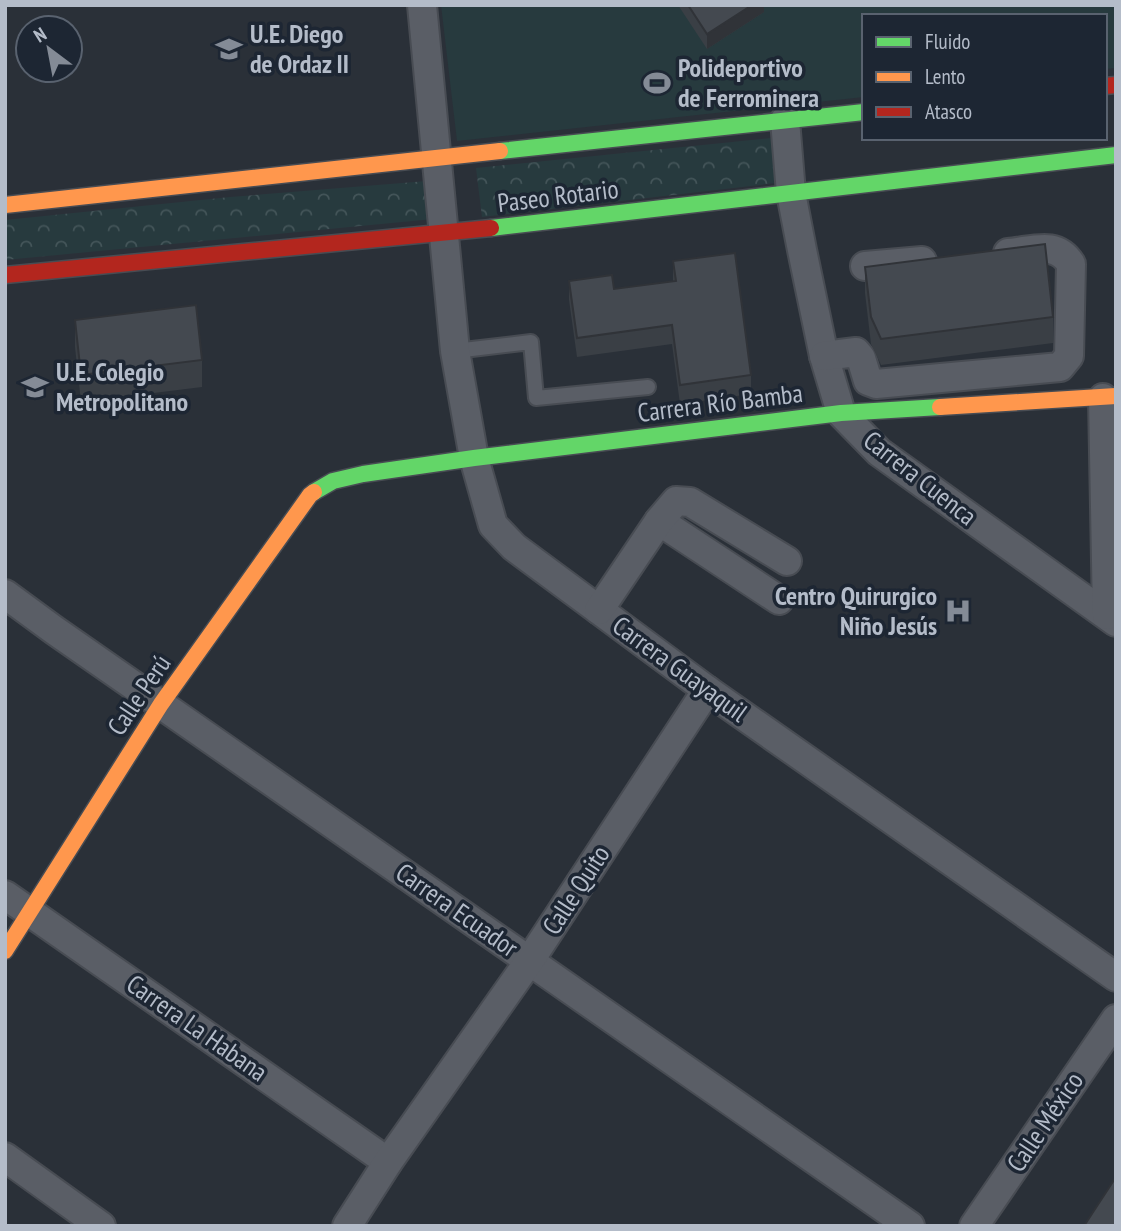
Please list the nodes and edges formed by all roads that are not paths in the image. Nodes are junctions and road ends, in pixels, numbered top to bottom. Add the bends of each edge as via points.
1 (422, 5) edge
2 (862, 112) edge
3 (785, 120) junction
4 (1116, 155) edge
5 (437, 158) junction
6 (791, 193) junction
7 (5, 205) edge
8 (443, 234) junction
9 (987, 255) edge
10 (946, 258) edge
11 (865, 266) edge
12 (5, 275) edge
13 (455, 351) junction
14 (824, 356) junction
15 (648, 387) dead end
16 (1109, 397) edge
17 (841, 413) junction
18 (474, 458) junction
19 (333, 481) joint
20 (659, 521) junction
21 (787, 561) dead end
22 (5, 594) edge
23 (779, 600) dead end
24 (599, 610) junction
25 (1112, 618) edge
26 (707, 690) junction
27 (160, 704) junction
28 (5, 895) edge
29 (31, 912) junction
30 (5, 951) edge
31 (530, 960) junction
32 (1116, 977) edge
33 (1116, 1019) edge
34 (5, 1157) edge
35 (388, 1162) junction
36 (100, 1226) edge
37 (347, 1226) edge
38 (910, 1226) edge
39 (974, 1226) edge

1 - 5 street, Carrera Guayaquil
2 - 3 street, Paseo Rotario
3 - 5 street, Paseo Rotario
3 - 6 street, Carrera Cuenca
4 - 6 street, Paseo Rotario
5 - 7 street, Paseo Rotario
5 - 8 street, Carrera Guayaquil
6 - 8 street, Paseo Rotario
6 - 14 street, Carrera Cuenca
8 - 12 street, Paseo Rotario
8 - 13 street, Carrera Guayaquil
9 - 14 street via 1055,249 1065,254 1071,264 1069,356 1060,367 876,384 868,381 856,352
10 - 11 street
13 - 15 lane via 531,342 536,398
13 - 18 street, Carrera Guayaquil
14 - 17 street, Carrera Cuenca
16 - 17 street, Carrera Río Bamba
16 - 25 street
17 - 18 street, Carrera Río Bamba
17 - 25 street, Carrera Cuenca via 879,452
18 - 19 street, Carrera Río Bamba
18 - 24 street, Carrera Guayaquil via 493,525 514,547
19 - 27 street, Calle Perú via 310,495
20 - 21 street via 676,501 690,502
20 - 23 street
20 - 24 street
22 - 27 street, Carrera Ecuador
24 - 26 street, Carrera Guayaquil
26 - 31 street, Calle Quito
26 - 32 street, Carrera Guayaquil
27 - 29 street, Calle Perú
27 - 31 street, Carrera Ecuador
28 - 29 street, Carrera La Habana
29 - 30 street, Calle Perú
29 - 35 street, Carrera La Habana
31 - 35 street, Calle Quito
31 - 38 street, Carrera Ecuador
33 - 39 street, Calle México
34 - 36 street
35 - 37 street, Calle Quito

